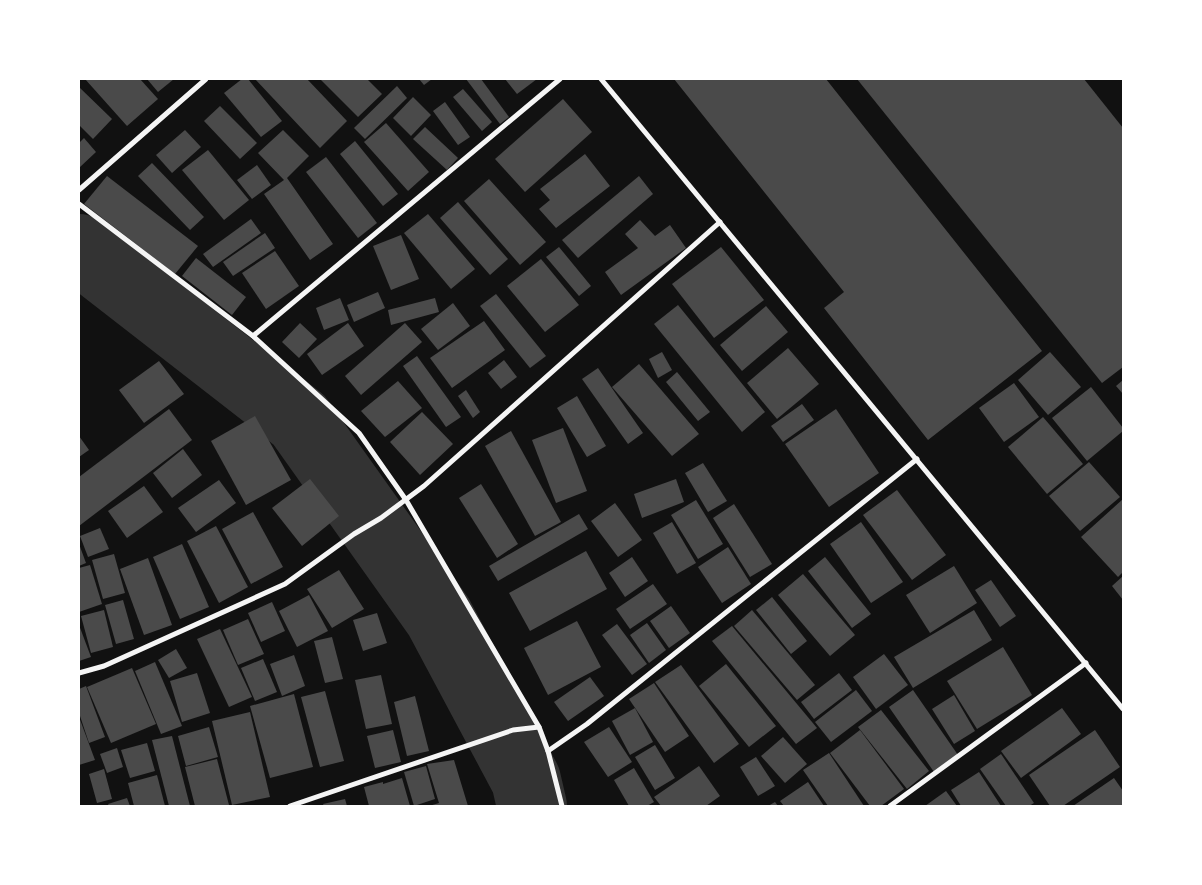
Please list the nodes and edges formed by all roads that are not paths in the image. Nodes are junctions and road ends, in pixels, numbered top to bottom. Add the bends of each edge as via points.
1 (206, 79) edge
2 (560, 79) edge
3 (601, 79) edge
4 (79, 190) edge
5 (79, 204) edge
6 (720, 222) junction
7 (253, 336) junction
8 (917, 459) junction
9 (406, 500) junction
10 (1086, 663) junction
11 (79, 674) edge
12 (1123, 709) edge
13 (539, 727) junction
14 (548, 751) junction
15 (290, 806) edge
16 (562, 806) edge
17 (890, 806) edge

1 - 4 street
2 - 7 street
3 - 6 street
5 - 7 street
6 - 8 street
6 - 9 street
7 - 9 street via 359,433
8 - 10 street
8 - 14 street via 588,724
9 - 11 street via 285,584 104,666
9 - 13 street
10 - 12 street
10 - 17 street
13 - 14 street
13 - 15 street via 513,730
14 - 16 street

